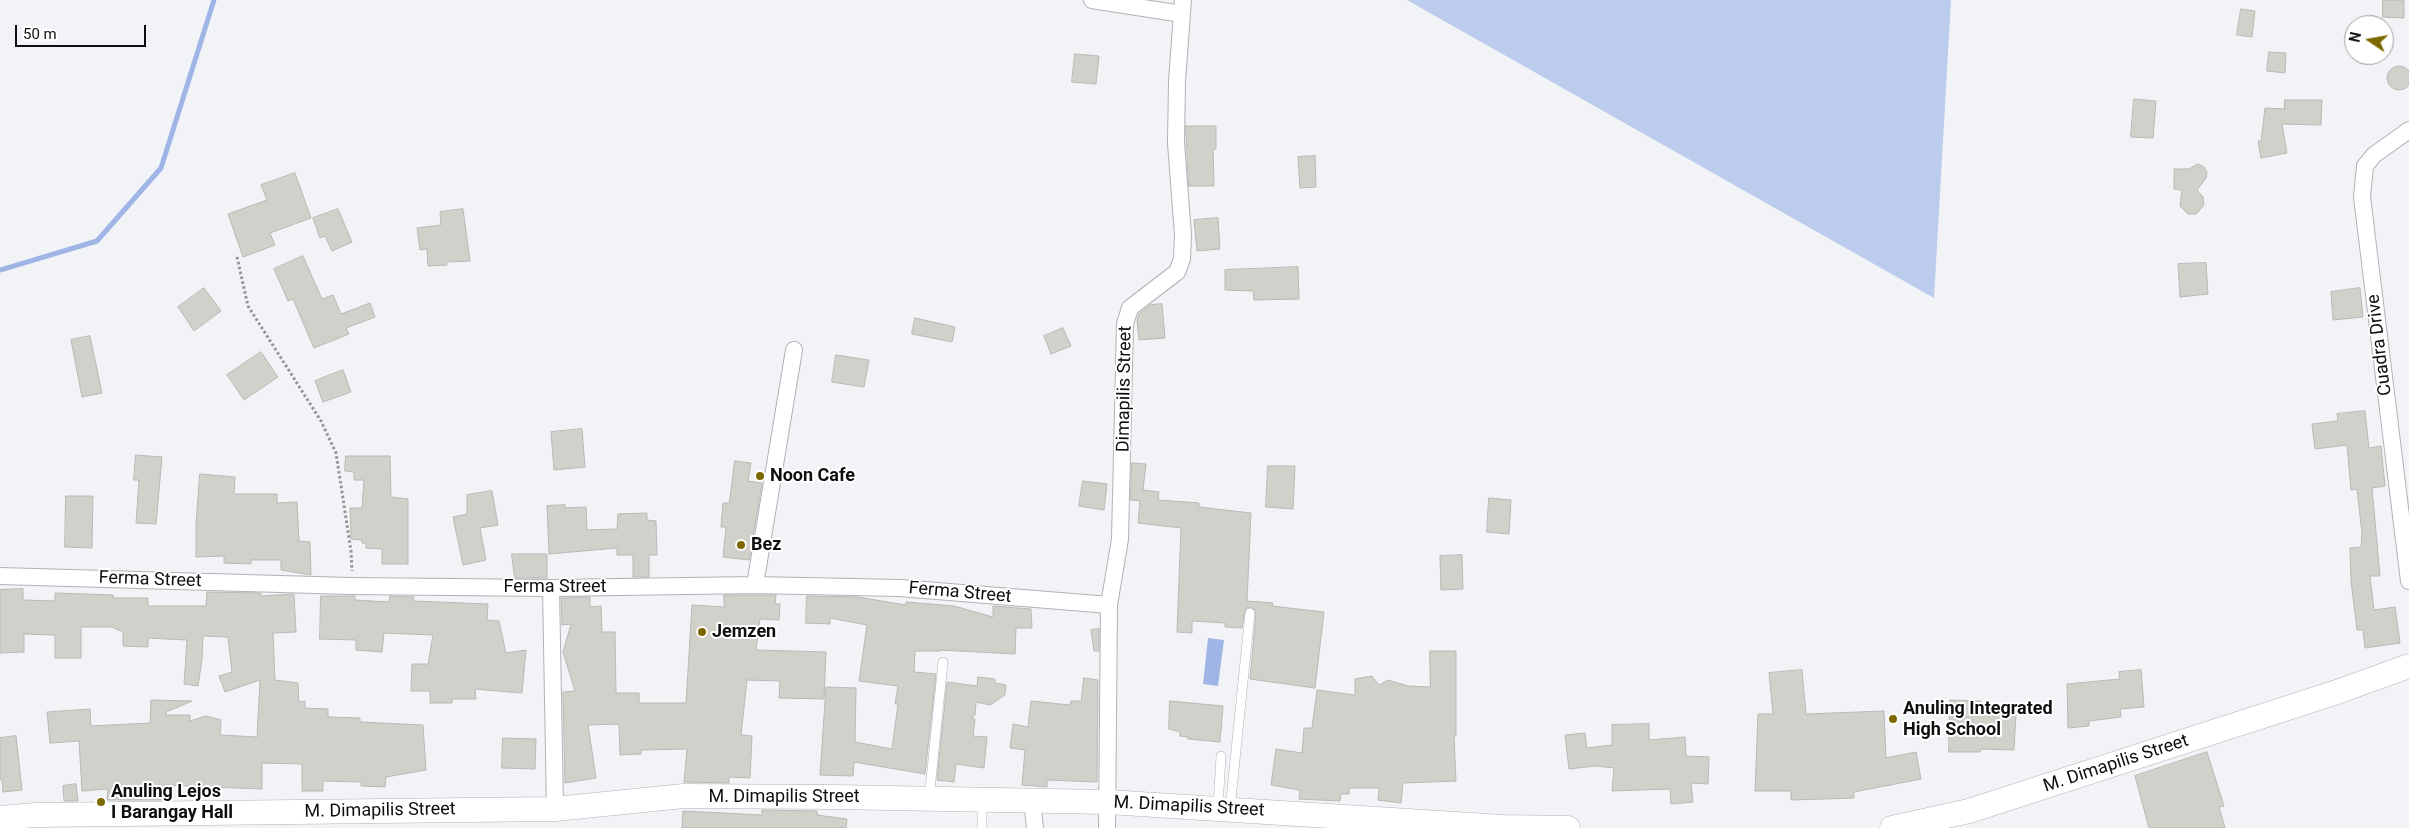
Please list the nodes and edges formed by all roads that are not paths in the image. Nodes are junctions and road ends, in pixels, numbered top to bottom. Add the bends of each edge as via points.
1 (1092, 0) edge
2 (1183, 7) edge
3 (2409, 130) edge
4 (794, 350) dead end
5 (0, 576) edge
6 (2409, 581) edge
7 (756, 585) junction
8 (551, 588) junction
9 (1109, 605) junction
10 (1250, 613) dead end
11 (943, 662) dead end
12 (2409, 666) edge
13 (1220, 756) dead end
14 (929, 799) junction
15 (982, 799) junction
16 (1032, 800) junction
17 (1108, 802) junction
18 (1224, 808) junction
19 (554, 809) junction
20 (0, 818) edge
21 (1957, 821) edge
22 (1503, 827) edge
23 (982, 828) edge
24 (1036, 828) edge
25 (1106, 828) edge
26 (1568, 828) edge
27 (1892, 828) edge

1 - 2 street
2 - 9 street, Dimapilis Street via 1176,143 1182,259 1177,272 1130,308 1125,324 1120,539
3 - 6 street, Cuadra Drive via 2374,155 2365,166 2362,197
4 - 7 street
5 - 8 street, Ferma Street
7 - 8 street, Ferma Street
7 - 9 street, Ferma Street via 900,588
8 - 19 street
9 - 17 street, Dimapilis Street
10 - 18 lane
11 - 14 lane
12 - 21 main road, M. Dimapilis Street
13 - 18 lane
14 - 15 main road, M. Dimapilis Street
14 - 19 main road, M. Dimapilis Street via 684,796
15 - 16 main road, M. Dimapilis Street
15 - 23 lane
16 - 17 main road, M. Dimapilis Street
16 - 24 street
17 - 18 main road, M. Dimapilis Street
17 - 25 street, Dimapilis Street
18 - 22 main road, M. Dimapilis Street
19 - 20 main road, M. Dimapilis Street
21 - 27 main road, M. Dimapilis Street
22 - 26 main road, M. Dimapilis Street

